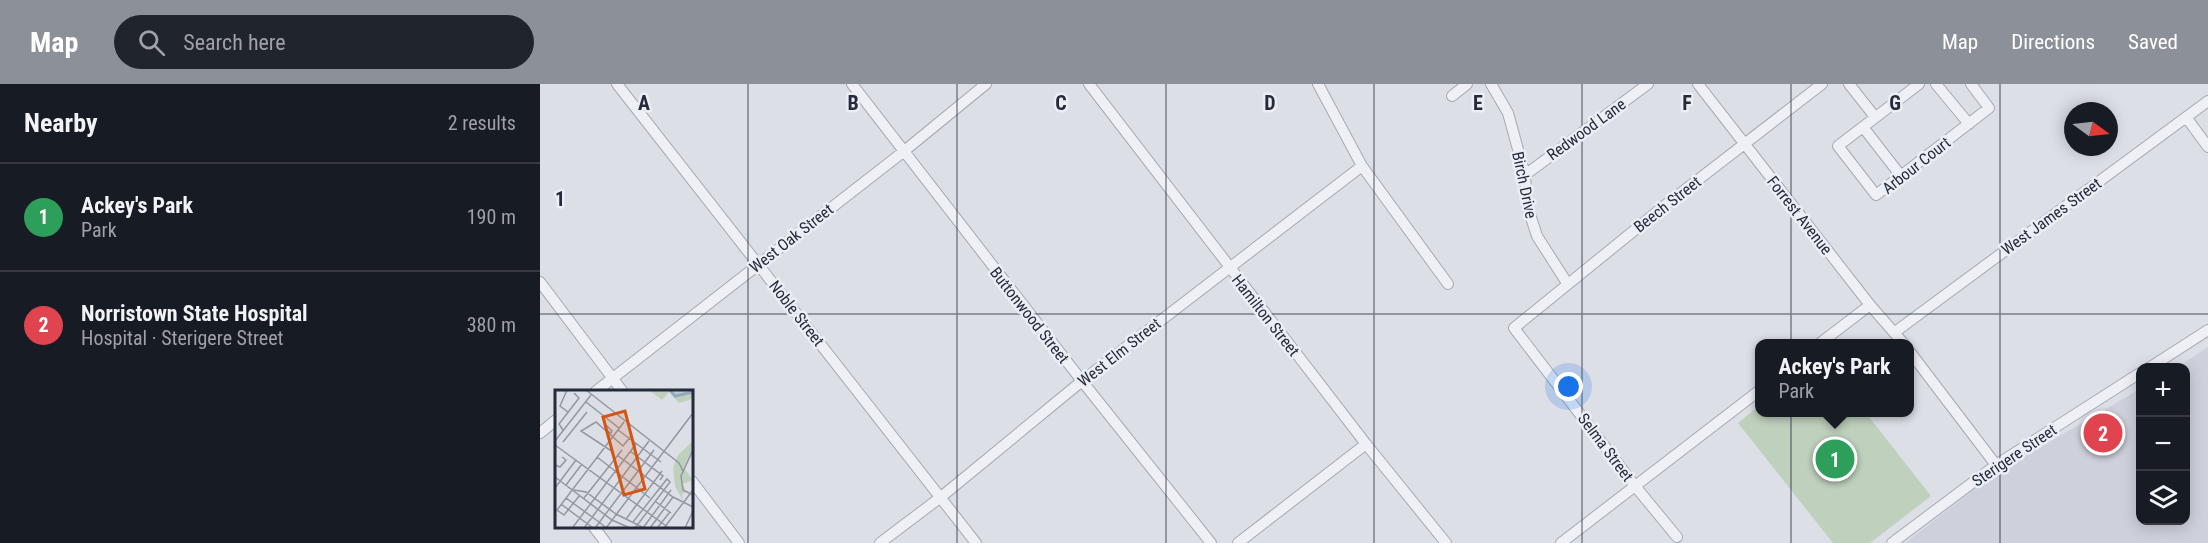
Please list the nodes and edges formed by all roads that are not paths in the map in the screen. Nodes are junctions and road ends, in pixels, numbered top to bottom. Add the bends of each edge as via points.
1 (616, 84) edge
2 (852, 84) edge
3 (986, 84) edge
4 (1089, 84) edge
5 (1318, 84) edge
6 (1467, 84) edge
7 (1491, 84) edge
8 (1647, 84) edge
9 (1698, 84) edge
10 (1822, 84) edge
11 (1849, 84) edge
12 (1919, 84) edge
13 (1936, 84) edge
14 (1971, 84) edge
15 (1452, 96) dead end
16 (2208, 101) edge
17 (1875, 117) junction
18 (2186, 117) junction
19 (1969, 124) junction
20 (1863, 127) junction
21 (1745, 144) junction
22 (2208, 147) edge
23 (903, 152) junction
24 (1362, 166) junction
25 (1525, 174) junction
26 (1901, 176) junction
27 (758, 264) junction
28 (1229, 267) junction
29 (540, 282) edge
30 (1567, 283) junction
31 (1448, 284) dead end
32 (1870, 305) junction
33 (1515, 328) joint
34 (2208, 330) edge
35 (1895, 332) junction
36 (1826, 339) edge
37 (1900, 339) edge
38 (1914, 357) edge
39 (2157, 363) edge
40 (2136, 376) edge
41 (613, 378) junction
42 (1082, 381) junction
43 (598, 390) edge
44 (622, 390) edge
45 (1755, 394) edge
46 (555, 421) edge
47 (540, 433) edge
48 (1366, 444) junction
49 (1996, 465) junction
50 (693, 482) edge
51 (1635, 486) junction
52 (941, 496) junction
53 (595, 528) edge
54 (1677, 537) dead end
55 (606, 543) edge
56 (739, 543) edge
57 (880, 543) edge
58 (976, 543) edge
59 (1211, 543) edge
60 (1238, 543) edge
61 (1446, 543) edge
62 (1561, 543) edge
63 (1892, 543) edge

1 - 27 street, Noble Street
2 - 23 street, Buttonwood Street
3 - 23 street, West Oak Street
4 - 28 street, Hamilton Street
5 - 24 street
6 - 15 street
7 - 25 street, Birch Drive via 1508,113
8 - 25 street, Redwood Lane
9 - 21 street, Forrest Avenue
10 - 21 street, Beech Street
11 - 17 street
12 - 17 street, Arbour Court
13 - 19 street
14 - 19 street, Arbour Court via 1989,108
16 - 18 street, West James Street
17 - 20 street, Arbour Court
18 - 22 street
18 - 35 street, West James Street
19 - 26 street, Arbour Court
20 - 26 street
20 - 26 street, Arbour Court via 1838,146 1876,195
21 - 30 street, Beech Street
21 - 32 street, Forrest Avenue
23 - 27 street, West Oak Street
23 - 42 street, Buttonwood Street
24 - 28 street, West Elm Street
24 - 31 street
25 - 30 street, Birch Drive via 1527,205 1537,236
27 - 41 street, West Oak Street
27 - 52 street, Noble Street
28 - 42 street, West Elm Street
28 - 48 street, Hamilton Street
29 - 41 street
30 - 33 street, Beech Street
32 - 35 street, Forrest Avenue
32 - 36 street
33 - 51 street, Selma Street
34 - 39 street
35 - 37 street, Forrest Avenue
38 - 49 street
40 - 49 street, Sterigere Street
41 - 43 street, West Oak Street
41 - 44 street
42 - 52 street, West Elm Street
42 - 59 street, Buttonwood Street
45 - 51 street
46 - 47 street
48 - 60 street
48 - 61 street, Hamilton Street
49 - 63 street, Sterigere Street
50 - 56 street
51 - 54 street, Selma Street
51 - 62 street
52 - 57 street, West Elm Street
52 - 58 street, Noble Street
53 - 55 street

